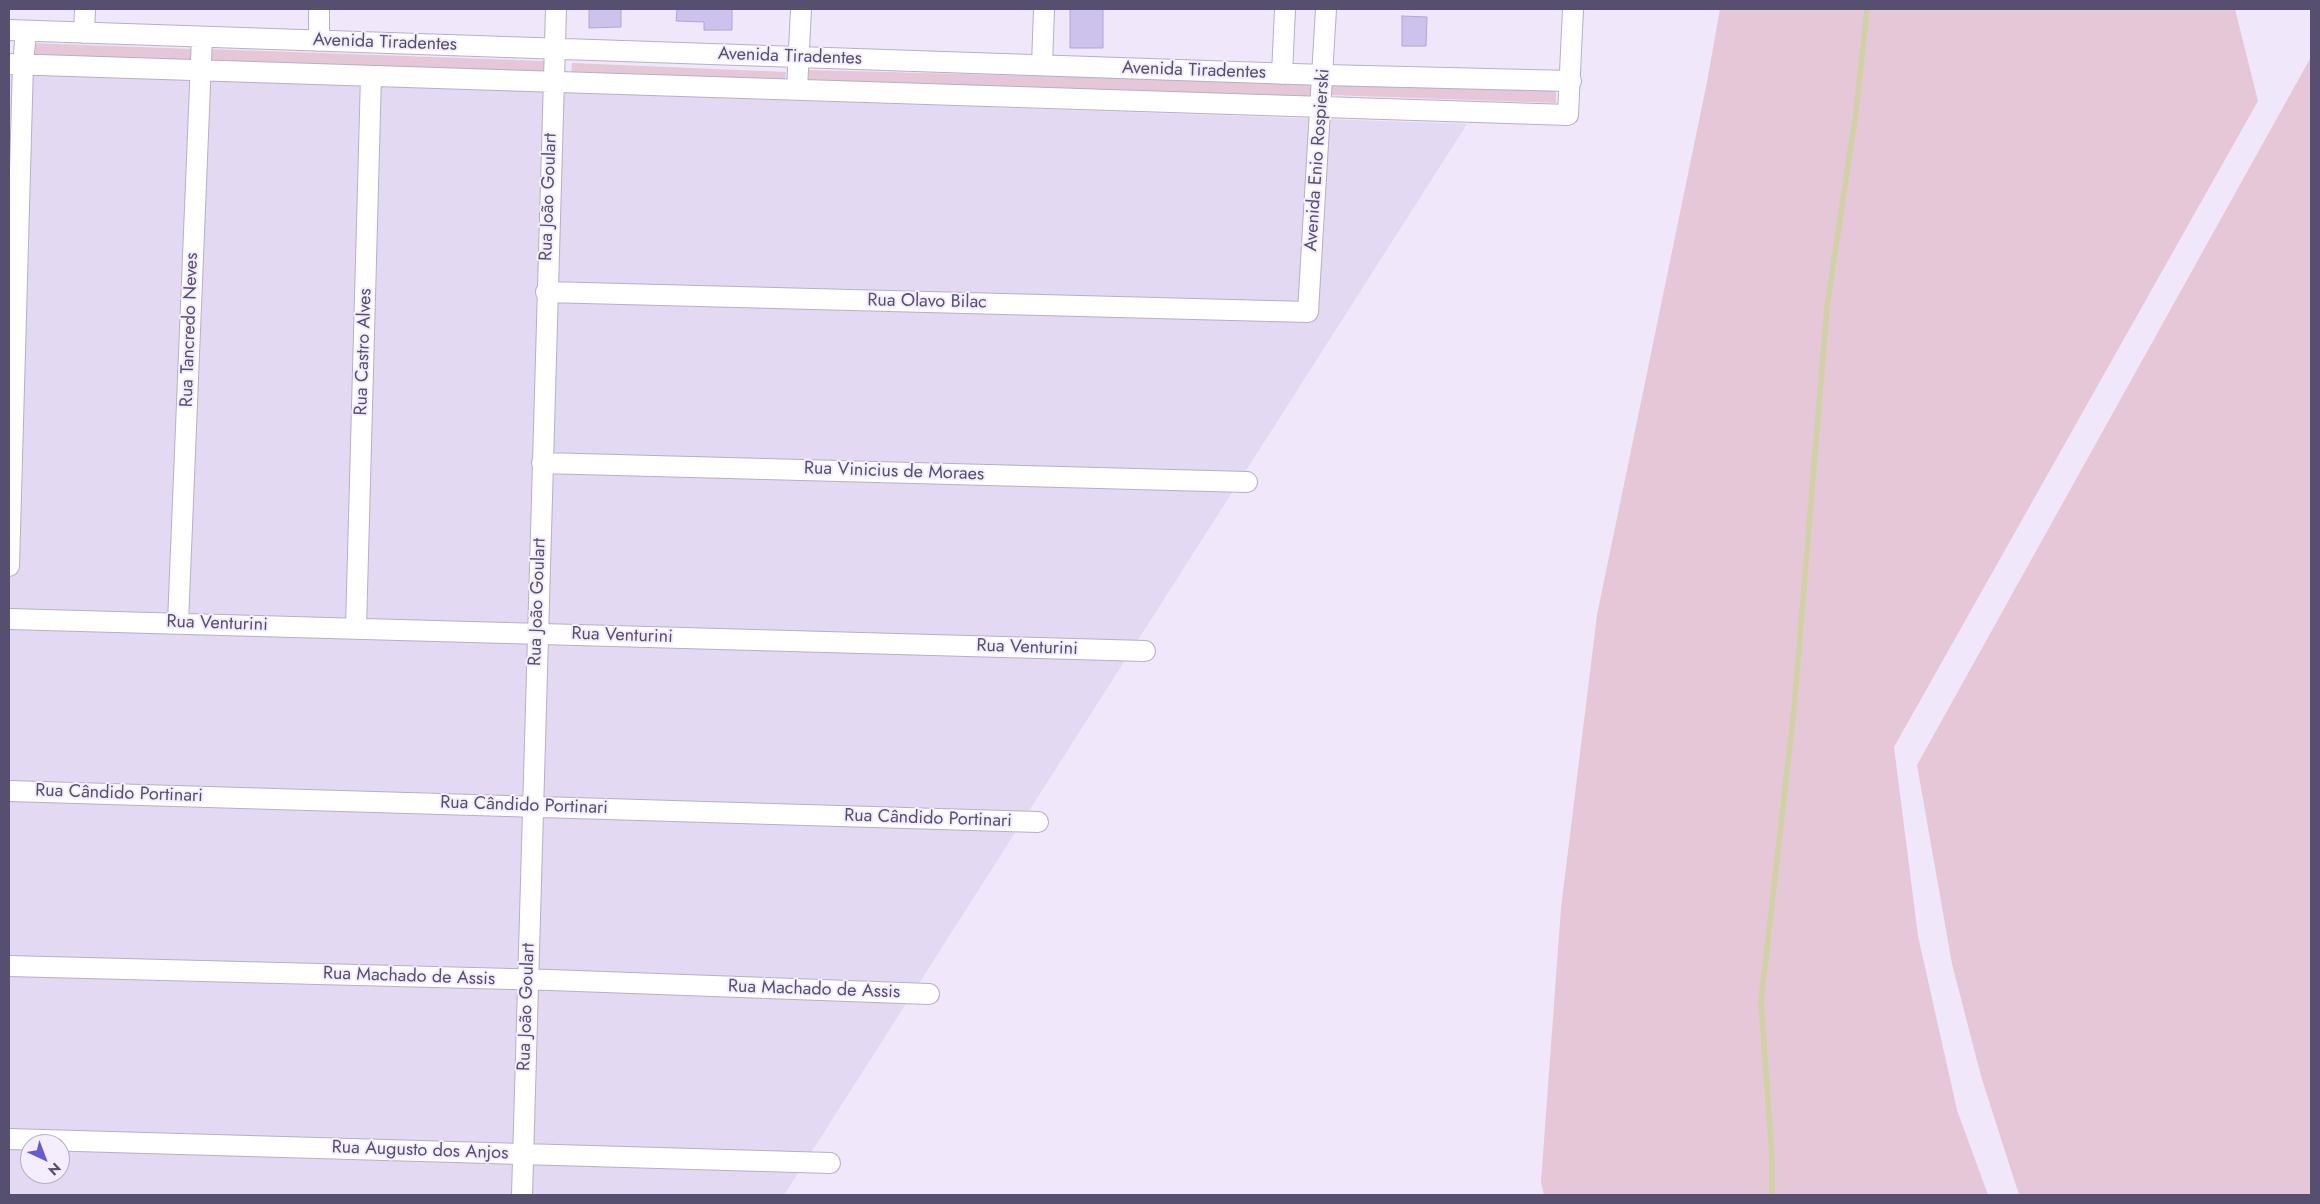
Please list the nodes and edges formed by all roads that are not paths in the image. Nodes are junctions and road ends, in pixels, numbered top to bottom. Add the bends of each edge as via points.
1 (84, 9) edge
2 (319, 9) edge
3 (556, 9) edge
4 (802, 9) edge
5 (1044, 9) edge
6 (1285, 9) edge
7 (1326, 9) edge
8 (1573, 9) edge
9 (17, 30) edge
10 (84, 33) junction
11 (202, 37) junction
12 (319, 41) junction
13 (554, 49) junction
14 (799, 57) junction
15 (16, 64) edge
16 (1042, 66) junction
17 (201, 70) junction
18 (1282, 74) junction
19 (1324, 75) junction
20 (371, 76) junction
21 (1570, 81) junction
22 (552, 82) junction
23 (797, 89) junction
24 (1321, 106) junction
25 (546, 292) junction
26 (1308, 312) joint
27 (542, 463) junction
28 (1247, 482) dead end
29 (9, 566) edge
30 (9, 619) edge
31 (178, 623) junction
32 (356, 628) junction
33 (537, 633) junction
34 (1145, 651) dead end
35 (9, 791) edge
36 (533, 807) junction
37 (1038, 822) dead end
38 (9, 966) edge
39 (528, 980) junction
40 (929, 994) dead end
41 (9, 1139) edge
42 (523, 1154) junction
43 (830, 1163) dead end
44 (522, 1195) edge

1 - 10 street
2 - 12 street
3 - 13 street, Rua João Goulart
4 - 14 street
5 - 16 street
6 - 18 street
7 - 19 street, Avenida Enio Rospierski
8 - 21 street
9 - 10 street, Avenida Tiradentes
9 - 15 street
10 - 11 street, Avenida Tiradentes
11 - 12 street, Avenida Tiradentes
11 - 17 street, Rua Tancredo Neves
12 - 13 street, Avenida Tiradentes
13 - 14 street, Avenida Tiradentes
13 - 22 street, Rua João Goulart
14 - 16 street, Avenida Tiradentes
14 - 23 street
15 - 17 street, Avenida Tiradentes
15 - 29 street
16 - 18 street, Avenida Tiradentes
17 - 20 street, Avenida Tiradentes
17 - 31 street, Rua Tancredo Neves
18 - 19 street, Avenida Tiradentes
19 - 21 street, Avenida Tiradentes
19 - 24 street, Avenida Enio Rospierski
20 - 22 street, Avenida Tiradentes
20 - 32 street, Rua Castro Alves
21 - 24 street, Avenida Tiradentes via 1568,115
22 - 23 street, Avenida Tiradentes
22 - 25 street, Rua João Goulart
23 - 24 street, Avenida Tiradentes
24 - 26 street, Avenida Enio Rospierski
25 - 26 street, Rua Olavo Bilac
25 - 27 street, Rua João Goulart
27 - 28 street, Rua Vinicius de Moraes
27 - 33 street, Rua João Goulart
30 - 31 street, Rua Venturini
31 - 32 street, Rua Venturini
32 - 33 street, Rua Venturini
33 - 34 street, Rua Venturini
33 - 36 street, Rua João Goulart
35 - 36 street, Rua Cândido Portinari
36 - 37 street, Rua Cândido Portinari
36 - 39 street, Rua João Goulart
38 - 39 street, Rua Machado de Assis
39 - 40 street, Rua Machado de Assis
39 - 42 street, Rua João Goulart
41 - 42 street, Rua Augusto dos Anjos
42 - 43 street, Rua Augusto dos Anjos
42 - 44 street, Rua João Goulart

